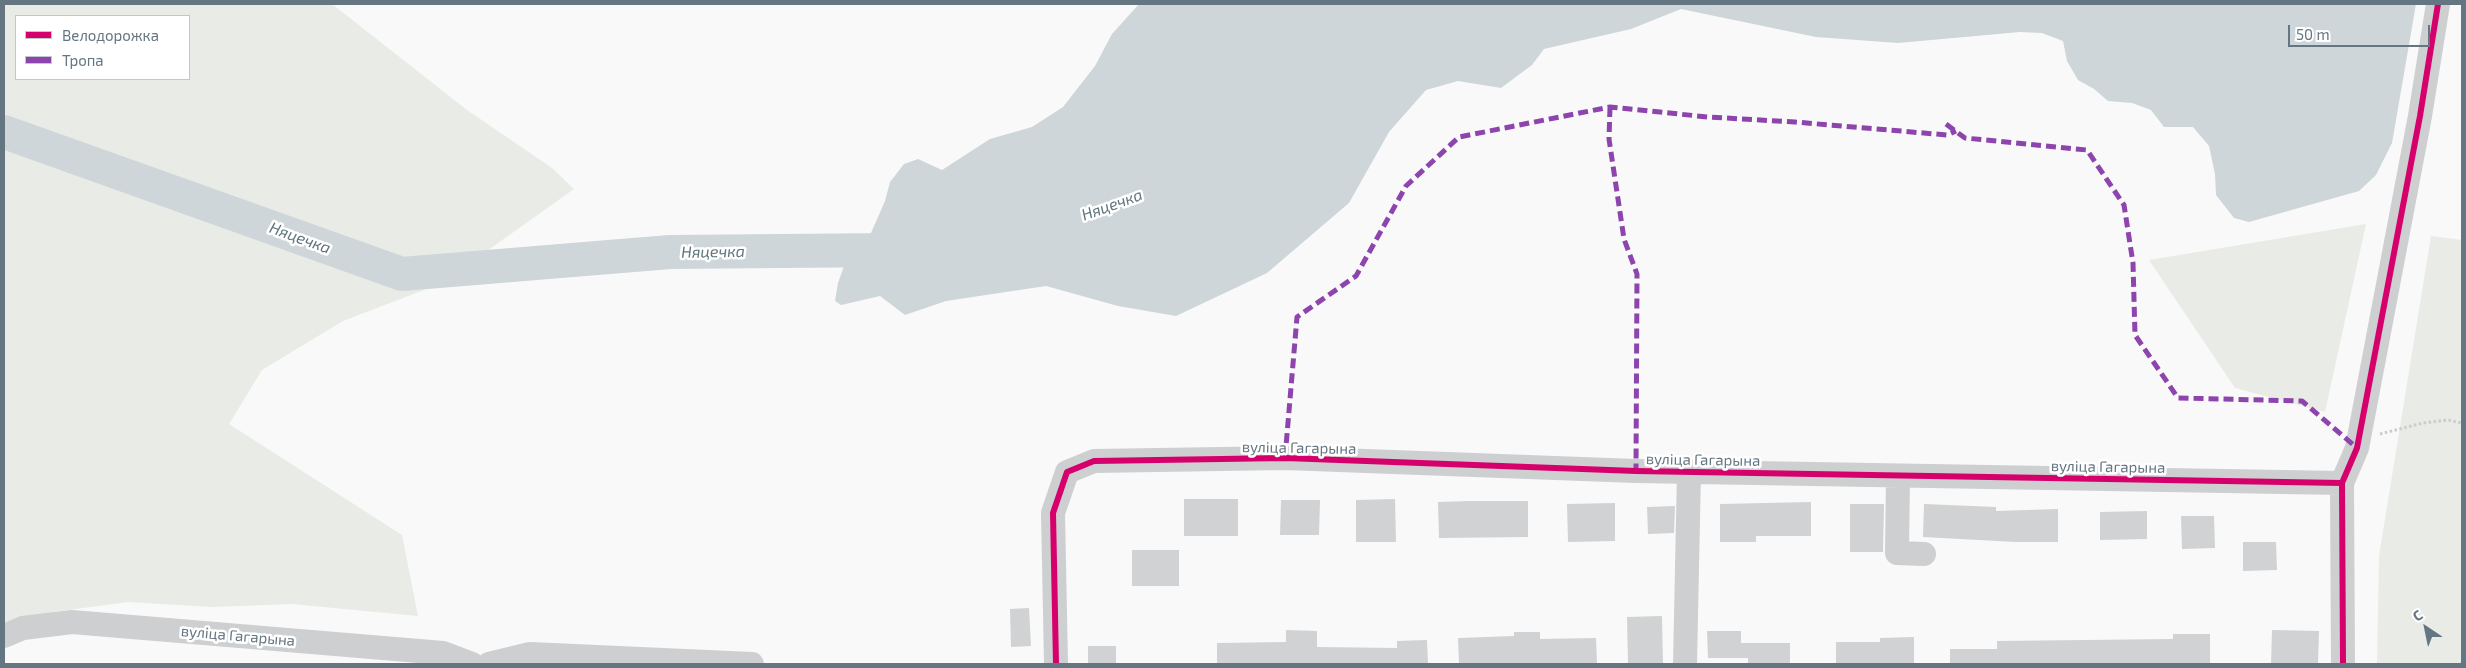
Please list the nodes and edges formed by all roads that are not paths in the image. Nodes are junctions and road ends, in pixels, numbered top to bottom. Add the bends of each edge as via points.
1 (2438, 4) edge
2 (1690, 472) junction
3 (1898, 477) junction
4 (2342, 483) junction
5 (1924, 554) dead end
6 (4, 636) edge
7 (472, 664) edge
8 (489, 664) edge
9 (752, 664) edge
10 (1056, 664) edge
11 (1685, 664) edge
12 (2343, 664) edge

1 - 4 street via 2357,448
2 - 3 street, вуліца Гагарына
2 - 10 street, вуліца Гагарына via 1285,458 1094,461 1067,472 1052,513
2 - 11 street
3 - 4 street, вуліца Гагарына
3 - 5 street via 1897,553
4 - 12 street
6 - 7 street, вуліца Гагарына via 23,628 72,622 443,653
8 - 9 street via 530,654

